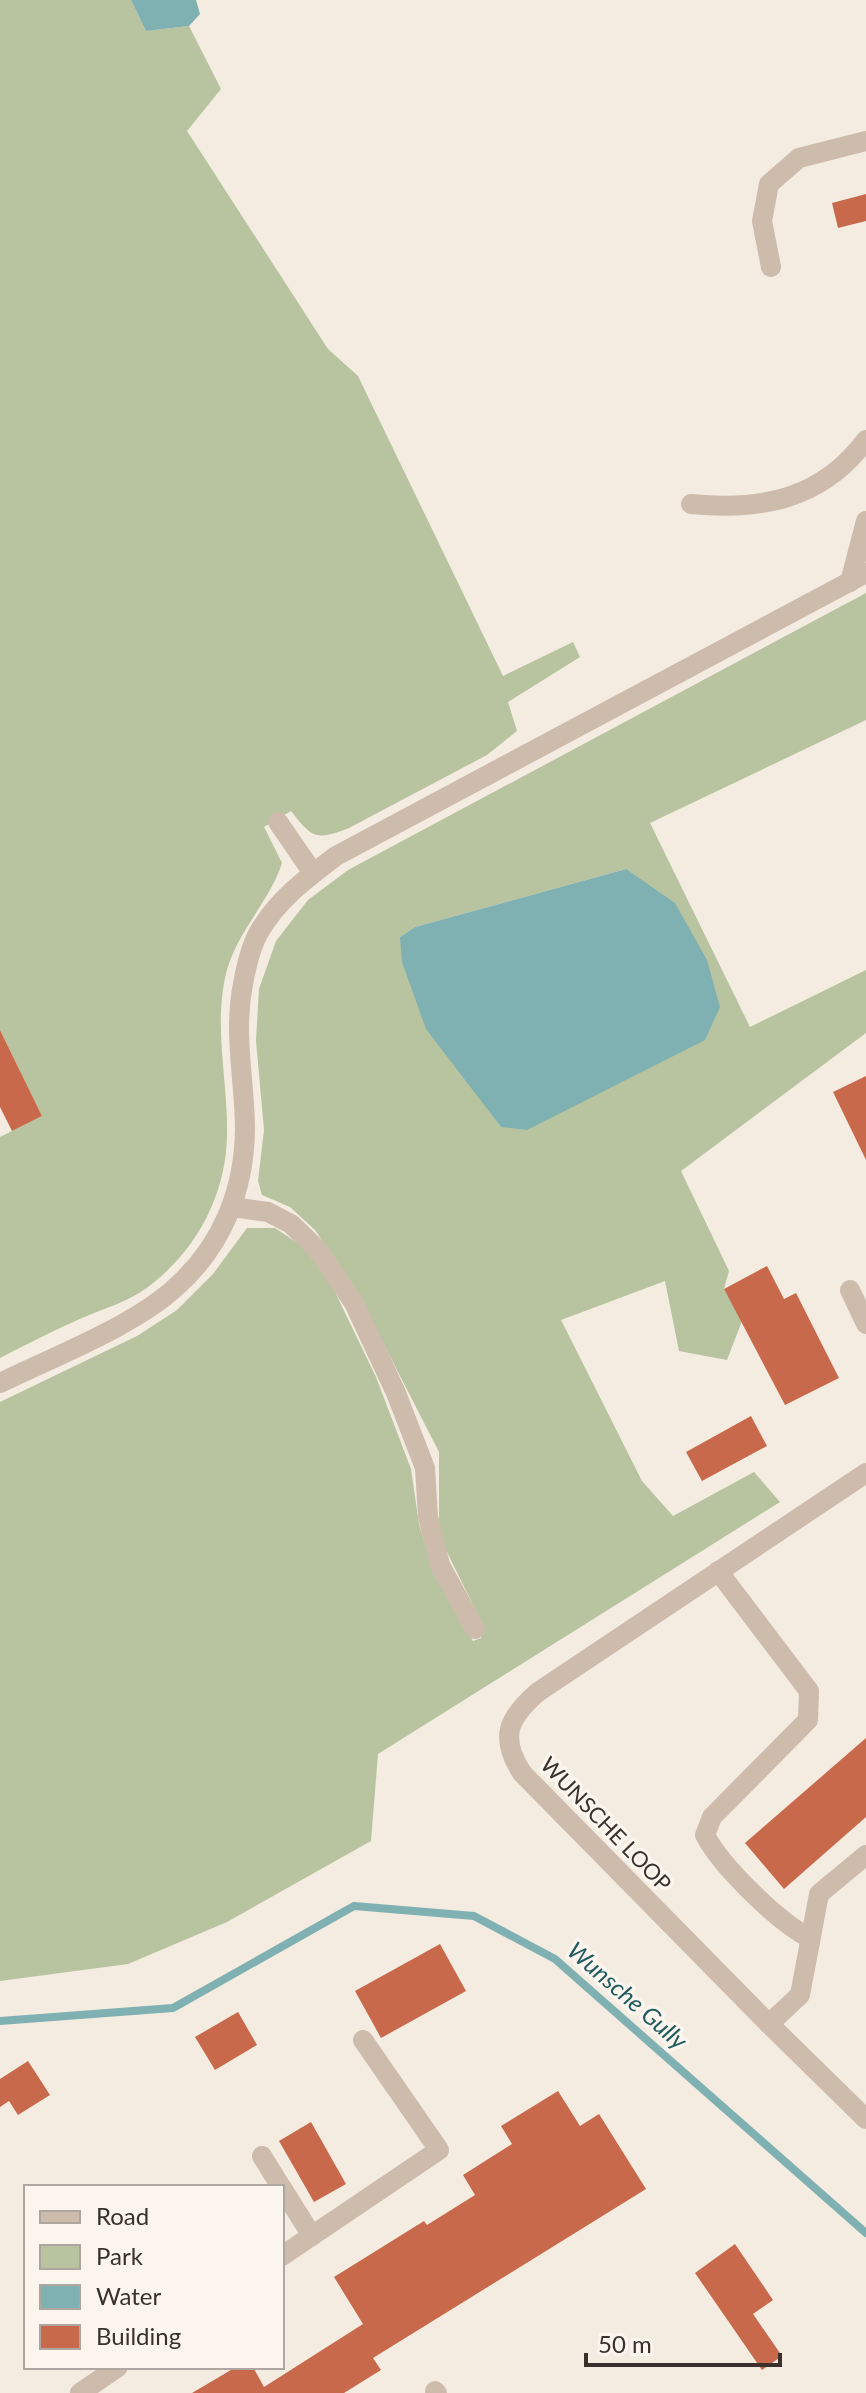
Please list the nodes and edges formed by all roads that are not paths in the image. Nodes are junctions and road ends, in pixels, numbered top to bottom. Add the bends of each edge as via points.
1 (866, 141) edge
2 (771, 267) dead end
3 (866, 440) edge
4 (691, 504) dead end
5 (866, 521) edge
6 (858, 578) edge
7 (278, 822) dead end
8 (313, 873) junction
9 (232, 1207) junction
10 (850, 1290) dead end
11 (866, 1324) edge
12 (0, 1383) edge
13 (866, 1473) edge
14 (718, 1571) junction
15 (475, 1629) dead end
16 (866, 1855) edge
17 (810, 1938) junction
18 (769, 2024) junction
19 (363, 2040) dead end
20 (866, 2119) edge
21 (262, 2156) dead end
22 (280, 2185) edge
23 (284, 2191) edge
24 (312, 2236) junction
25 (284, 2255) edge
26 (115, 2369) edge
27 (80, 2393) edge

1 - 2 street via 799,158 769,184 762,221
3 - 4 street via 826,481 779,502 727,508
5 - 6 street
6 - 8 street via 336,856
7 - 8 street
8 - 9 street via 293,888 259,932 247,962 238,1027 245,1129
9 - 12 street via 206,1255 176,1288 136,1316
9 - 15 street via 268,1212 291,1224 318,1250 354,1303 425,1468 428,1517 440,1565
10 - 11 street
13 - 14 street, WUNSCHE LOOP
14 - 17 street via 809,1691 808,1720 712,1817 705,1835 714,1853 792,1929
14 - 18 street, WUNSCHE LOOP via 538,1692 513,1717 509,1744 522,1773
16 - 17 street via 819,1894
17 - 18 street via 800,1995
18 - 20 street, WUNSCHE LOOP
19 - 24 street via 439,2150
21 - 22 street
23 - 24 street
24 - 25 street
26 - 27 street

